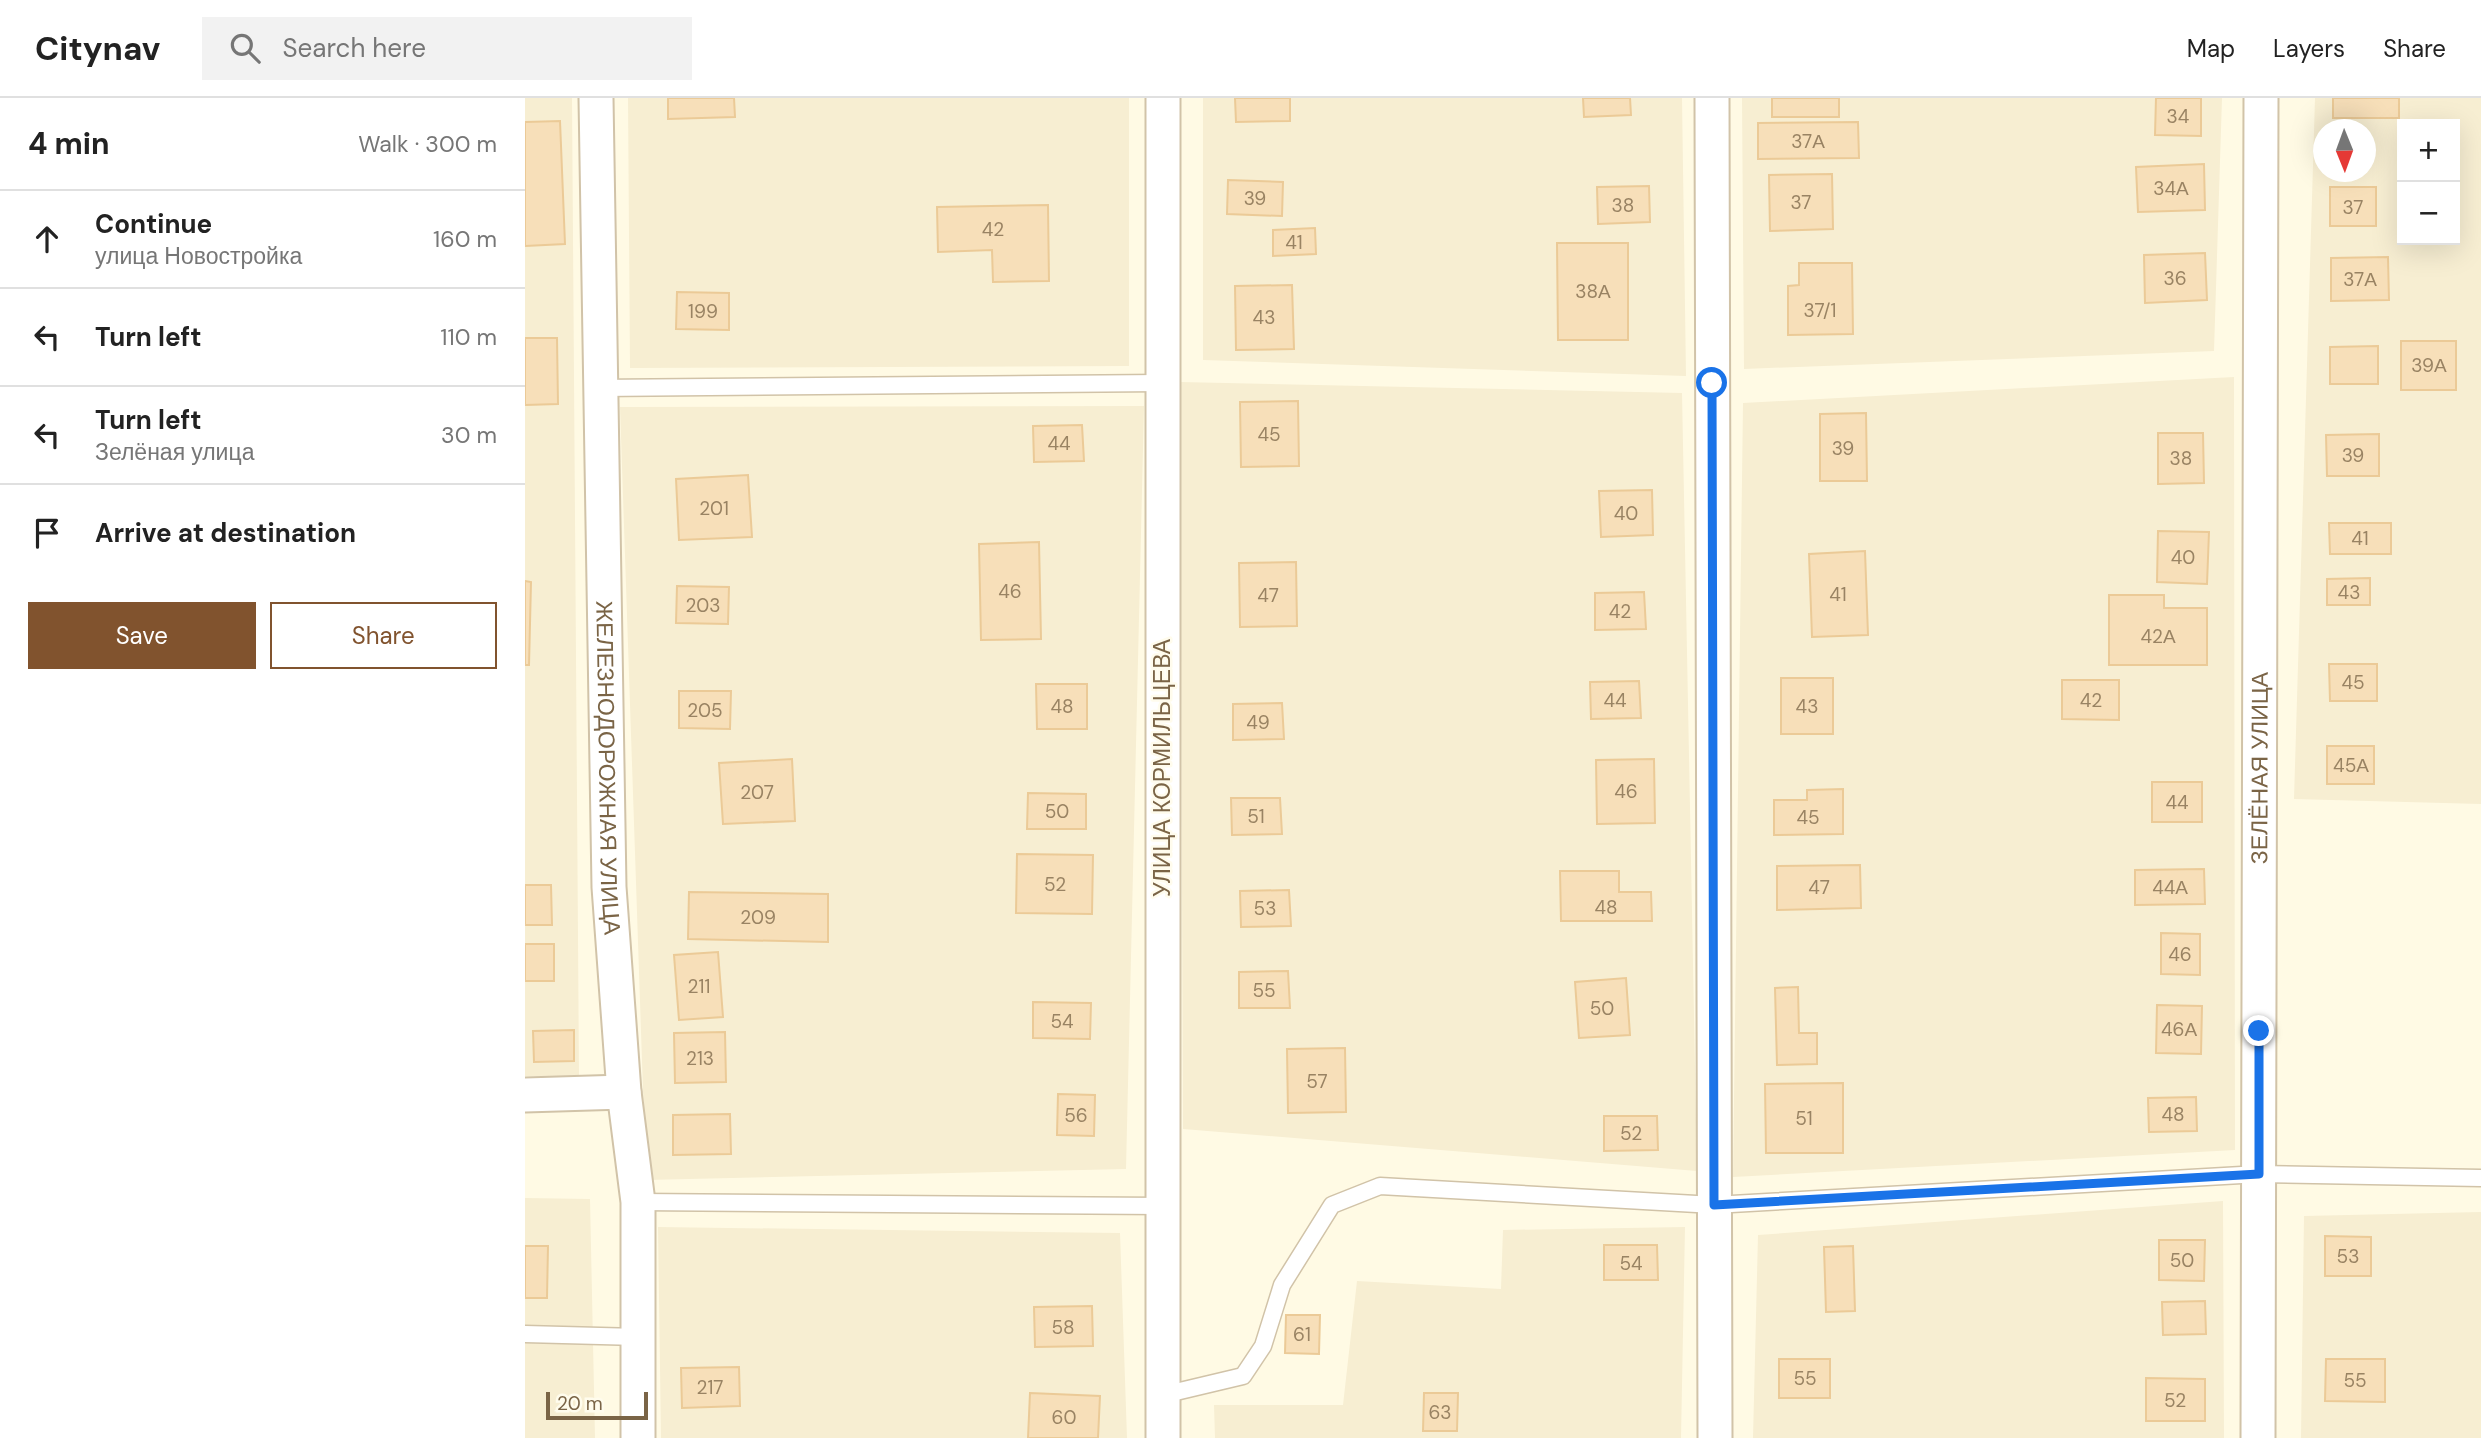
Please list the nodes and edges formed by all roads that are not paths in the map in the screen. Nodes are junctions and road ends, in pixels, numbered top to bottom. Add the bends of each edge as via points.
1 (596, 98) edge
2 (1163, 98) edge
3 (1712, 98) edge
4 (2261, 98) edge
5 (1161, 383) junction
6 (598, 388) junction
7 (624, 1092) junction
8 (525, 1095) edge
9 (2259, 1174) junction
10 (2481, 1178) edge
11 (638, 1202) junction
12 (1714, 1205) junction
13 (1163, 1206) junction
14 (525, 1335) edge
15 (638, 1337) junction
16 (1163, 1395) junction
17 (638, 1438) edge
18 (1163, 1438) edge
19 (1715, 1438) edge
20 (2258, 1438) edge

1 - 6 street, ЖЕЛЕЗНОДОРОЖНАЯ УЛИЦА
2 - 5 street, УЛИЦА КОРМИЛЬЦЕВА
3 - 12 street
4 - 9 street, ЗЕЛЁНАЯ УЛИЦА
5 - 6 lane
5 - 13 street, УЛИЦА КОРМИЛЬЦЕВА
6 - 7 street, ЖЕЛЕЗНОДОРОЖНАЯ УЛИЦА via 609,887
7 - 8 street
7 - 11 street, ЖЕЛЕЗНОДОРОЖНАЯ УЛИЦА
9 - 10 lane
9 - 12 lane
9 - 20 street, ЗЕЛЁНАЯ УЛИЦА
11 - 13 lane
11 - 15 street, ЖЕЛЕЗНОДОРОЖНАЯ УЛИЦА
12 - 16 lane via 1380,1185 1332,1205 1282,1285 1263,1346 1243,1376
12 - 19 street
13 - 16 street, УЛИЦА КОРМИЛЬЦЕВА
14 - 15 lane
15 - 17 street, ЖЕЛЕЗНОДОРОЖНАЯ УЛИЦА
16 - 18 street, УЛИЦА КОРМИЛЬЦЕВА

